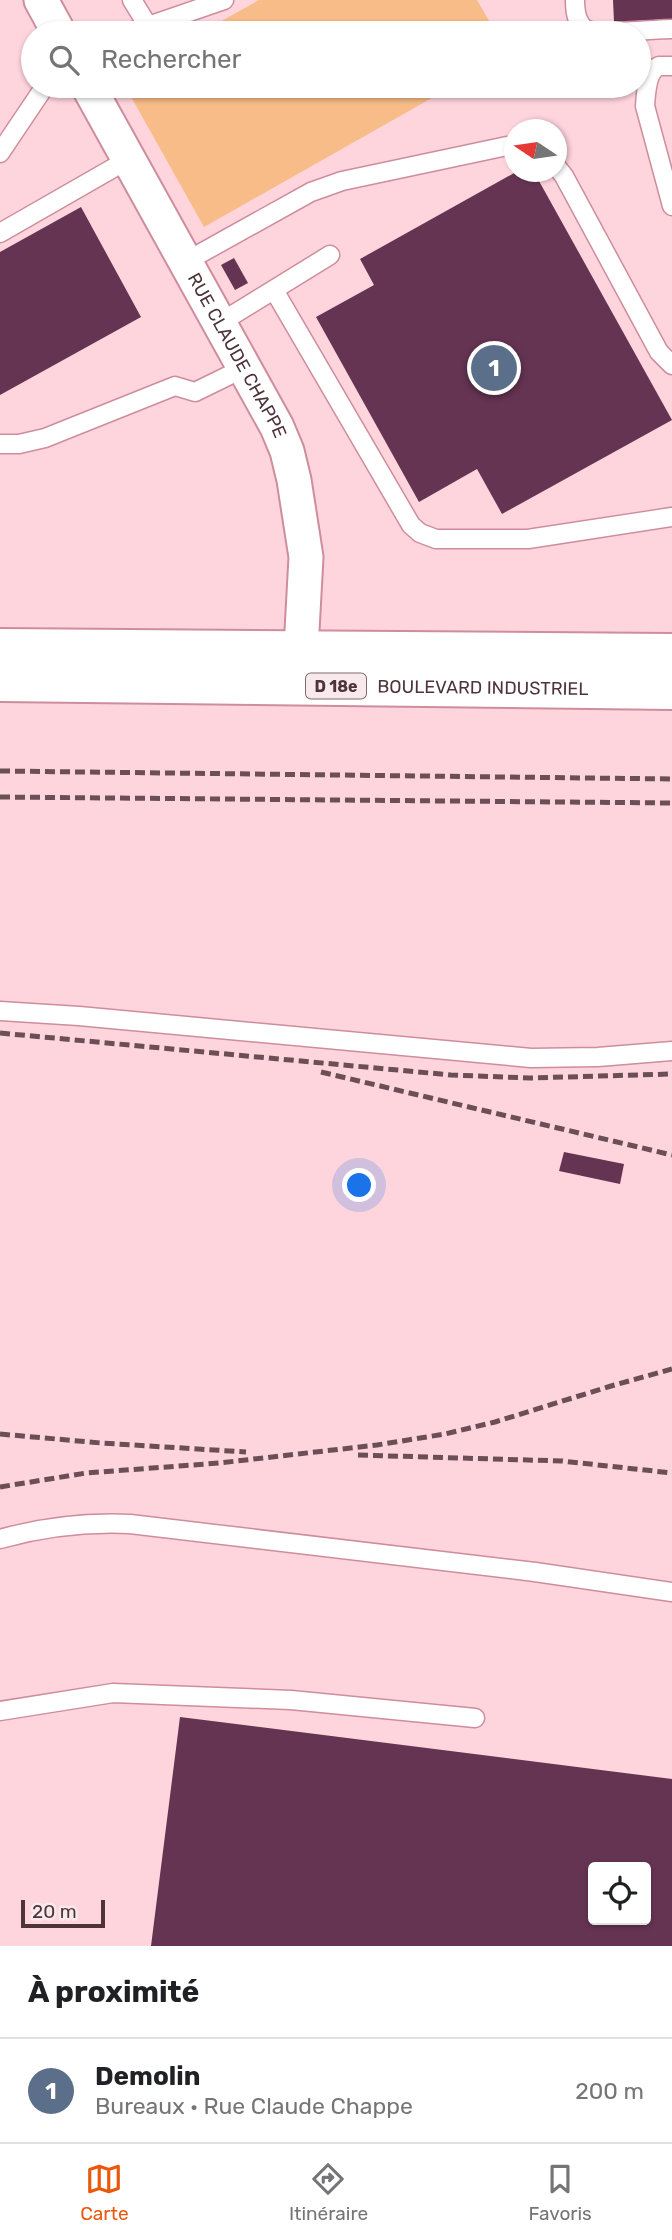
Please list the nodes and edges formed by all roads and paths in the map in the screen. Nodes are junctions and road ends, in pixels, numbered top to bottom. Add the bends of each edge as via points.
1 (41, 0) edge
2 (132, 0) edge
3 (224, 0) edge
4 (575, 0) edge
5 (52, 21) edge
6 (145, 21) edge
7 (163, 21) edge
8 (579, 21) edge
9 (672, 29) edge
10 (651, 30) edge
11 (672, 66) edge
12 (651, 76) edge
13 (37, 98) edge
14 (95, 98) edge
15 (645, 98) edge
16 (504, 147) edge
17 (0, 153) edge
18 (129, 159) junction
19 (567, 182) edge
20 (672, 206) edge
21 (0, 233) edge
22 (330, 255) dead end
23 (185, 262) junction
24 (274, 290) junction
25 (218, 324) junction
26 (672, 365) edge
27 (244, 368) junction
28 (0, 444) edge
29 (672, 517) edge
30 (0, 648) edge
31 (301, 649) junction
32 (672, 653) edge
33 (0, 682) edge
34 (672, 690) edge
35 (0, 1011) edge
36 (672, 1051) edge
37 (0, 1539) edge
38 (672, 1592) edge
39 (0, 1711) edge
40 (475, 1718) dead end

1 - 5 street
2 - 6 lane
3 - 7 lane
4 - 8 lane
9 - 10 lane
11 - 12 lane via 660,66
13 - 17 lane
14 - 18 street, RUE CLAUDE CHAPPE
15 - 20 lane
16 - 23 lane via 342,181 311,192
18 - 21 lane
18 - 23 street, RUE CLAUDE CHAPPE
19 - 26 lane via 659,352
22 - 24 lane
23 - 25 street, RUE CLAUDE CHAPPE
24 - 25 lane
24 - 29 lane via 411,525 420,533 436,538 528,539
25 - 27 street, RUE CLAUDE CHAPPE
27 - 28 lane via 195,392 175,386 45,438
27 - 31 street, RUE CLAUDE CHAPPE via 277,427 294,480 306,557
30 - 31 main road, BOULEVARD INDUSTRIEL / D 18e
31 - 32 main road, BOULEVARD INDUSTRIEL / D 18e
33 - 34 main road, BOULEVARD INDUSTRIEL / D 18e
35 - 36 lane via 531,1058
37 - 38 lane via 62,1525 130,1524
39 - 40 lane via 113,1693 291,1700

